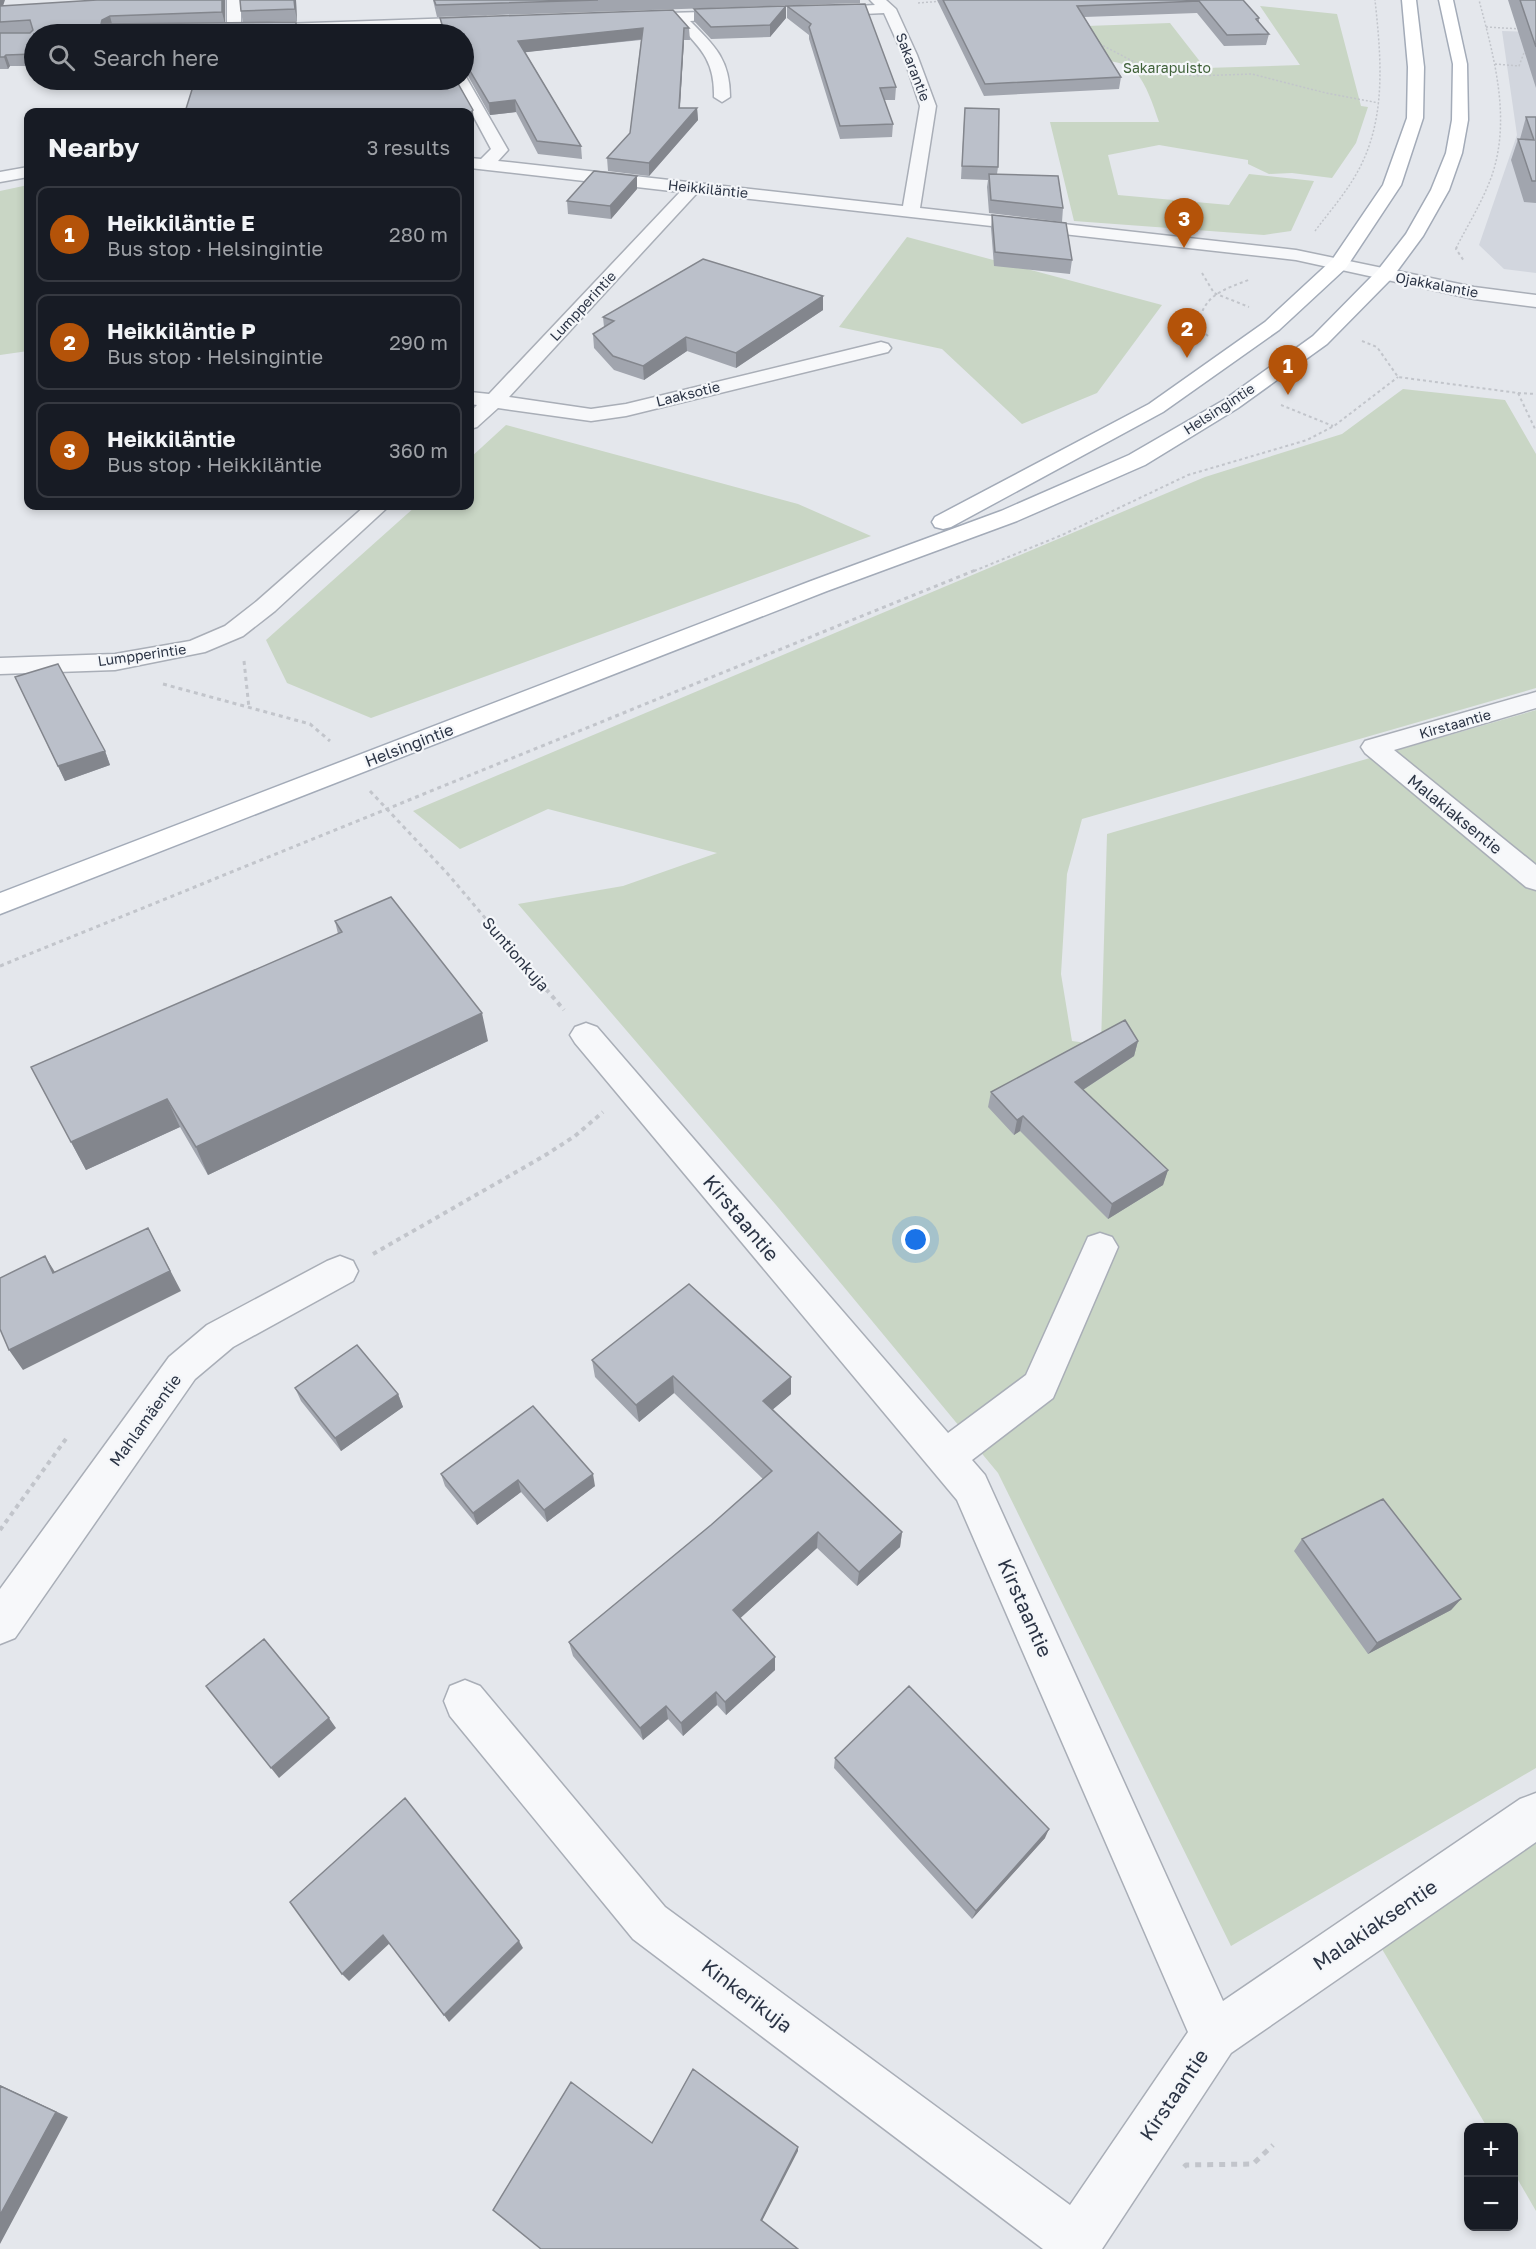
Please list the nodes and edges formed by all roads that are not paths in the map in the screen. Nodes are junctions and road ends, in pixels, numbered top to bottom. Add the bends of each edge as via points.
1 (234, 0) edge
2 (1408, 0) edge
3 (1446, 0) edge
4 (883, 5) edge
5 (807, 12) edge
6 (749, 14) edge
7 (679, 17) junction
8 (620, 18) edge
9 (501, 20) edge
10 (230, 24) edge
11 (471, 24) edge
12 (467, 90) edge
13 (722, 97) dead end
14 (478, 164) edge
15 (24, 173) edge
16 (0, 177) edge
17 (694, 187) junction
18 (911, 212) junction
19 (1339, 264) junction
20 (1385, 274) junction
21 (1536, 301) edge
22 (881, 348) dead end
23 (474, 399) edge
24 (493, 402) junction
25 (474, 419) edge
26 (374, 510) edge
27 (819, 586) junction
28 (0, 666) edge
29 (1536, 700) edge
30 (1374, 747) joint
31 (1536, 880) edge
32 (0, 904) edge
33 (586, 1035) road end
34 (1100, 1247) dead end
35 (340, 1271) road end
36 (945, 1458) junction
37 (0, 1624) edge
38 (465, 1701) dead end
39 (1536, 1815) edge
40 (1214, 2036) junction
41 (1073, 2245) edge

1 - 10 street
2 - 19 main road, Helsingintie via 1416,67 1415,118 1392,185
3 - 20 main road, Helsingintie via 1460,64 1460,120 1454,153 1440,190 1419,227
4 - 5 street
4 - 18 street, Sakarantie via 910,55 928,106
6 - 7 street
7 - 8 street
7 - 13 street via 717,58 723,78
9 - 11 street
12 - 14 street via 500,150
14 - 17 street, Heikkiläntie
15 - 16 street
17 - 18 street, Heikkiläntie
17 - 24 street, Lumpperintie
18 - 19 street, Heikkiläntie via 1296,255
19 - 20 street, Ojakkalantie
19 - 27 main road, Helsingintie via 1272,326 1156,408
20 - 21 street, Ojakkalantie
20 - 27 main road, Helsingintie via 1320,340 1231,404 1137,460 1009,516
22 - 24 street, Laaksotie via 626,410 591,415
23 - 24 street, Laaksotie
24 - 25 street, Lumpperintie
26 - 28 street, Lumpperintie via 234,631 196,647 115,662
27 - 32 main road, Helsingintie
29 - 30 street, Kirstaantie
30 - 31 street, Malakiaksentie
33 - 36 street, Kirstaantie
34 - 36 street via 1040,1386
35 - 37 street, Mahlamäentie via 220,1336 182,1368
36 - 40 street, Kirstaantie via 971,1488
38 - 41 street, Kinkerikuja via 649,1923
39 - 40 street, Malakiaksentie
40 - 41 street, Kirstaantie

